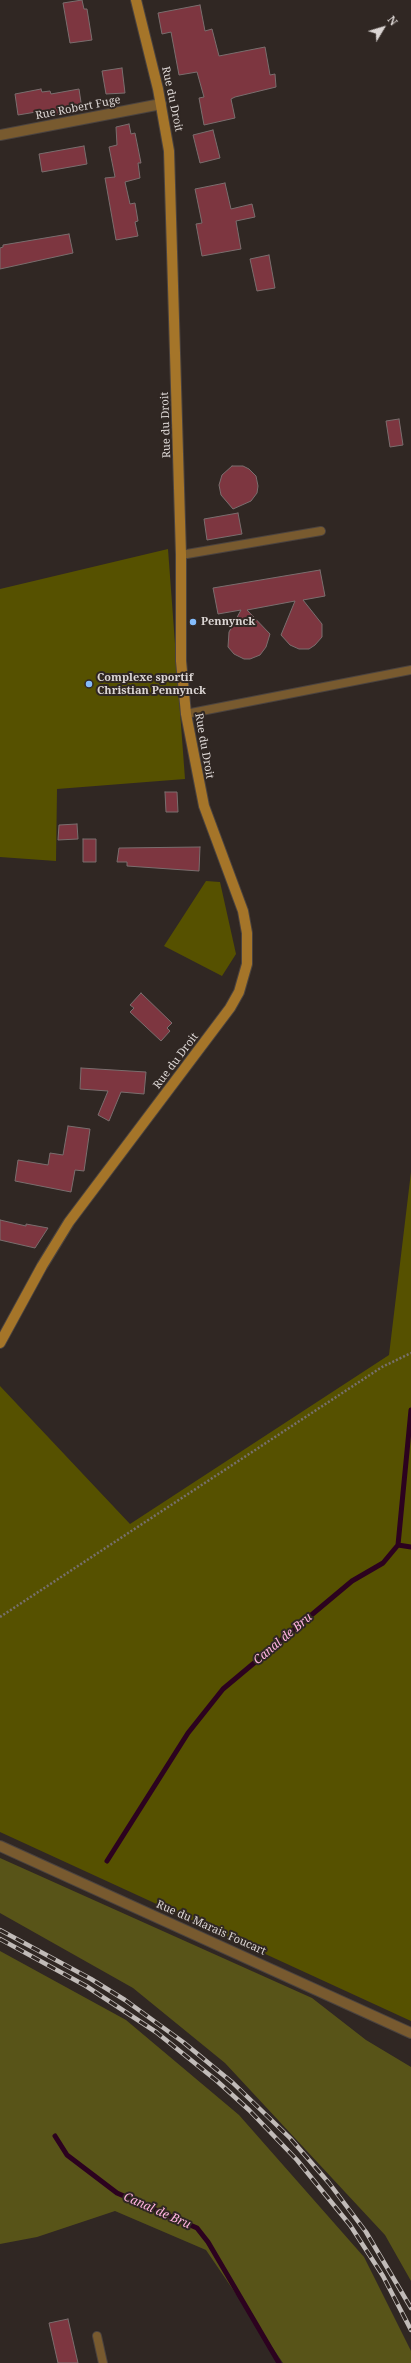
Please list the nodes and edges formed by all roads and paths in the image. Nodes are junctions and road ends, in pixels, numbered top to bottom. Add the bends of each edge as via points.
1 (136, 0) edge
2 (161, 104) junction
3 (0, 135) edge
4 (321, 531) dead end
5 (181, 555) junction
6 (411, 670) edge
7 (186, 714) junction
8 (0, 1344) edge
9 (410, 1353) edge
10 (0, 1617) edge
11 (0, 1846) edge
12 (411, 2034) edge
13 (97, 2336) dead end
14 (103, 2363) edge

1 - 2 street, Rue du Droit
2 - 3 street, Rue Robert Fuge
2 - 5 street, Rue du Droit via 169,144
4 - 5 lane
5 - 7 street, Rue du Droit via 182,661
6 - 7 lane
7 - 8 street, Rue du Droit via 204,806 244,917 248,954 242,982 226,1015 69,1222
9 - 10 path via 382,1367
11 - 12 street, Rue du Marais Foucart
13 - 14 lane

